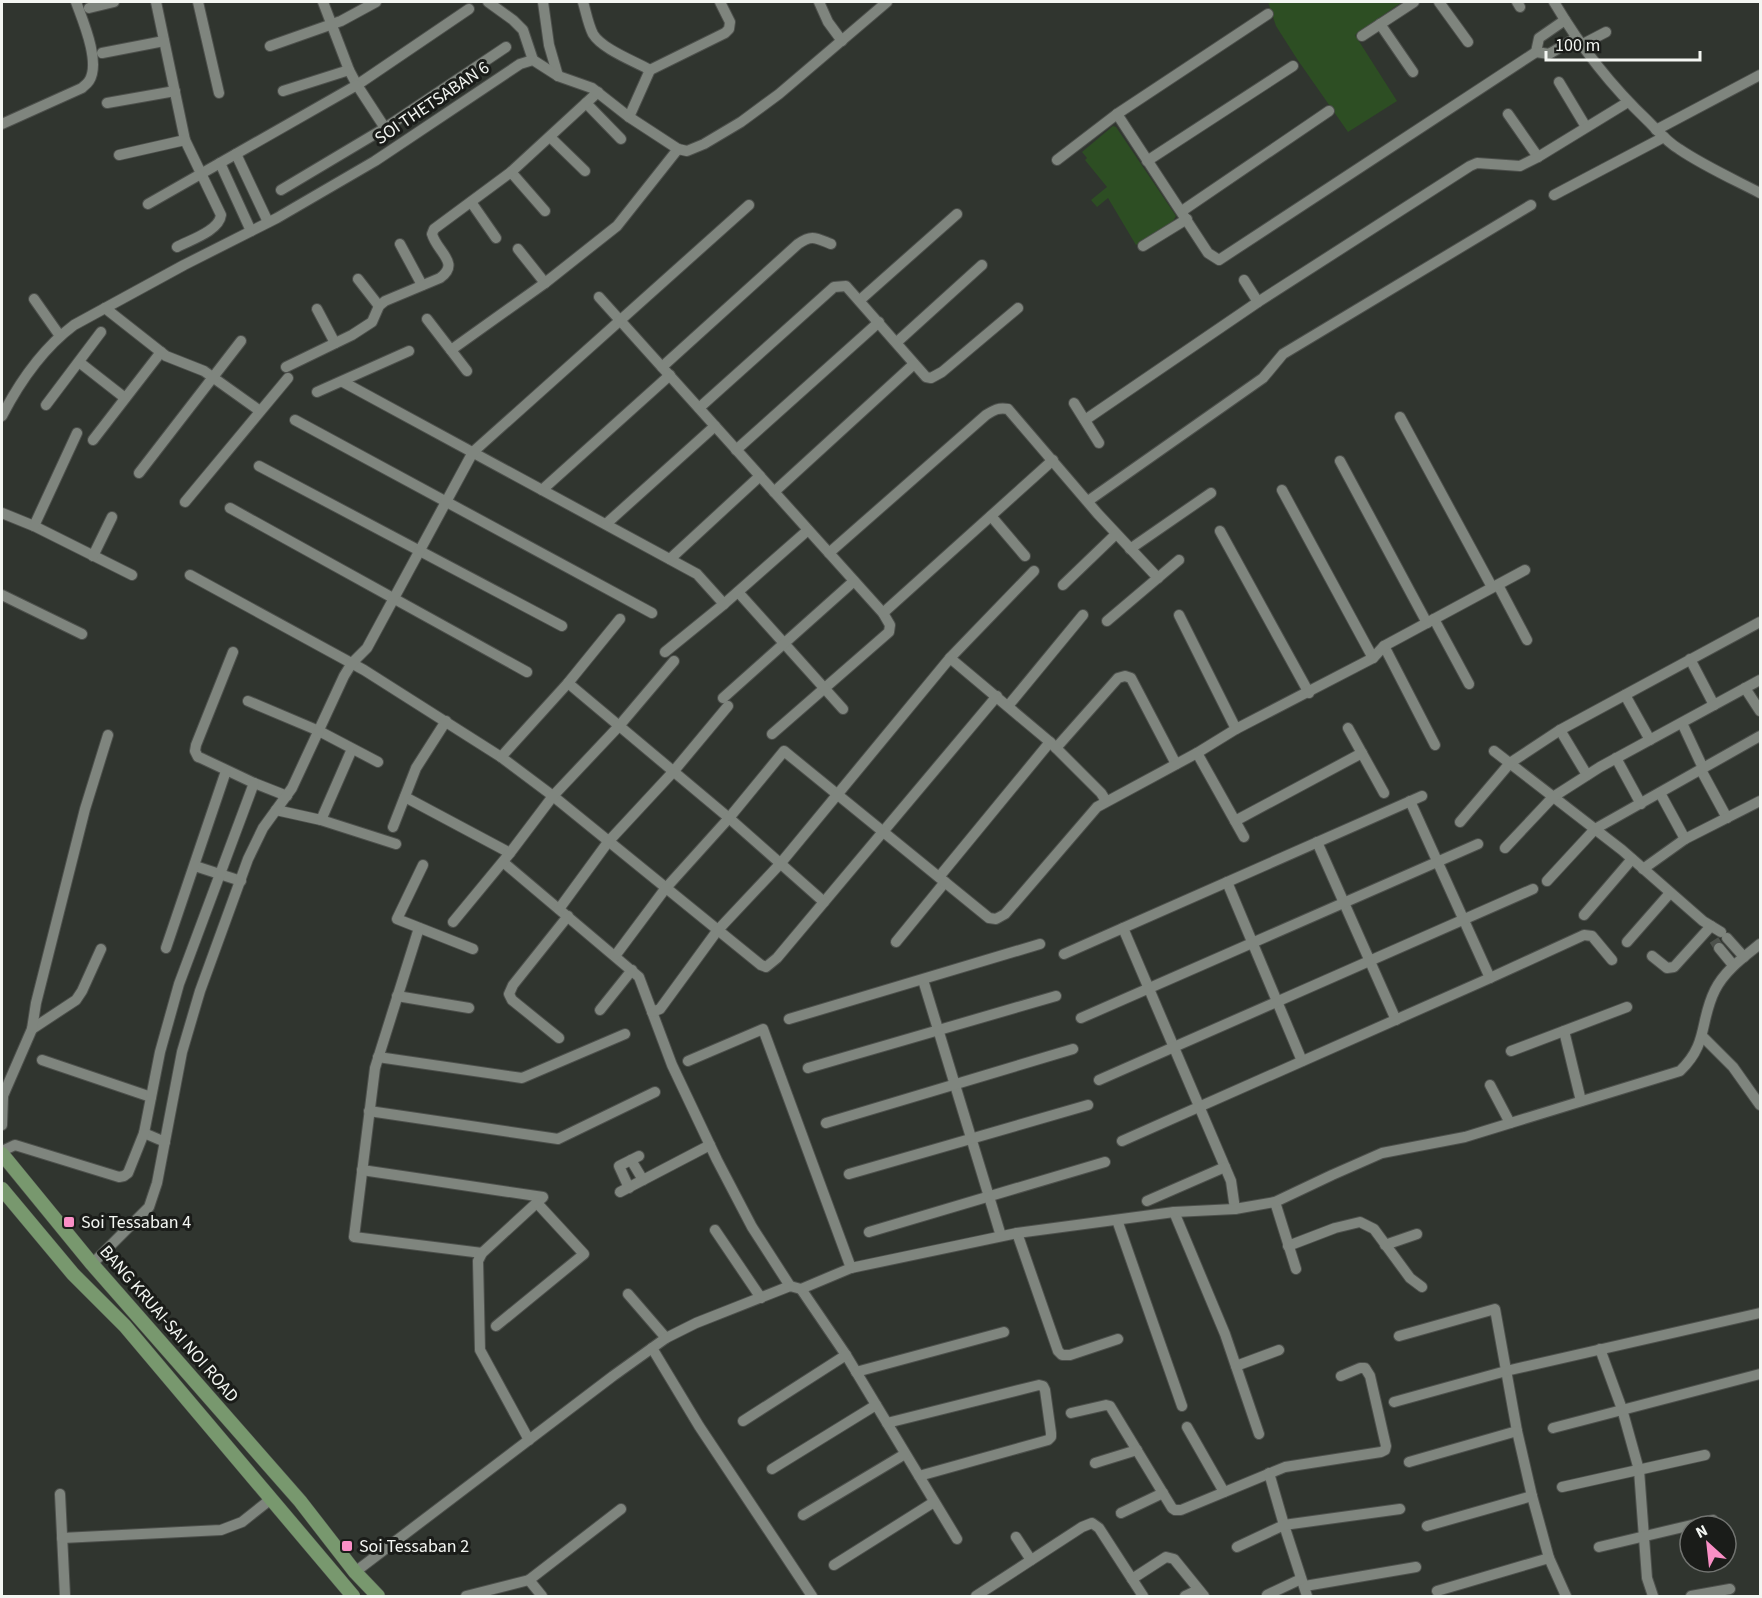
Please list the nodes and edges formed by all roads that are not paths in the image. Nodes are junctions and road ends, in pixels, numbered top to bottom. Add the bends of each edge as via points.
1 (76, 2) edge
2 (114, 2) edge
3 (156, 2) edge
4 (198, 2) edge
5 (323, 2) edge
6 (376, 2) edge
7 (488, 2) edge
8 (543, 2) edge
9 (583, 2) edge
10 (720, 2) edge
11 (819, 2) edge
12 (887, 2) edge
13 (1414, 2) edge
14 (1439, 2) edge
15 (1554, 2) edge
16 (89, 8) dead end
17 (469, 9) dead end
18 (1268, 14) dead end
19 (1565, 20) junction
20 (1380, 24) junction
21 (331, 25) junction
22 (1606, 32) dead end
23 (1362, 36) dead end
24 (164, 41) junction
25 (842, 41) junction
26 (1578, 41) junction
27 (1468, 42) dead end
28 (549, 45) junction
29 (270, 46) dead end
30 (506, 47) dead end
31 (529, 47) junction
32 (1536, 52) junction
33 (102, 53) dead end
34 (533, 60) junction
35 (1293, 66) dead end
36 (650, 69) junction
37 (349, 70) junction
38 (1413, 72) dead end
39 (1761, 75) edge
40 (558, 76) junction
41 (1559, 82) dead end
42 (357, 85) junction
43 (175, 91) junction
44 (283, 91) dead end
45 (598, 92) junction
46 (219, 93) dead end
47 (1628, 102) junction
48 (107, 103) dead end
49 (586, 103) junction
50 (1329, 111) dead end
51 (1117, 114) junction
52 (1508, 114) dead end
53 (629, 117) junction
54 (2, 124) edge
55 (1587, 127) junction
56 (385, 128) junction
57 (1660, 133) junction
58 (550, 137) junction
59 (621, 139) dead end
60 (185, 140) junction
61 (678, 149) junction
62 (236, 154) junction
63 (119, 155) dead end
64 (1538, 157) junction
65 (1057, 160) dead end
66 (1147, 161) junction
67 (220, 164) junction
68 (585, 171) dead end
69 (512, 172) junction
70 (202, 174) junction
71 (281, 190) dead end
72 (1761, 193) edge
73 (1554, 195) dead end
74 (471, 202) junction
75 (148, 204) dead end
76 (748, 205) dead end
77 (1532, 205) dead end
78 (545, 211) dead end
79 (957, 214) dead end
80 (1184, 215) junction
81 (268, 222) junction
82 (251, 231) junction
83 (496, 238) dead end
84 (400, 244) dead end
85 (831, 244) dead end
86 (1143, 246) dead end
87 (177, 247) dead end
88 (518, 249) dead end
89 (982, 265) dead end
90 (357, 279) dead end
91 (1244, 280) dead end
92 (545, 283) junction
93 (422, 285) junction
94 (599, 297) dead end
95 (34, 299) dead end
96 (860, 300) junction
97 (1258, 302) junction
98 (379, 306) junction
99 (105, 308) junction
100 (1018, 308) dead end
101 (317, 309) dead end
102 (428, 319) dead end
103 (621, 321) junction
104 (879, 322) junction
105 (102, 332) dead end
106 (60, 336) junction
107 (240, 340) dead end
108 (897, 342) junction
109 (335, 343) junction
110 (451, 350) junction
111 (409, 351) dead end
112 (160, 352) junction
113 (79, 362) junction
114 (914, 364) junction
115 (467, 371) dead end
116 (666, 371) junction
117 (214, 377) junction
118 (343, 382) junction
119 (317, 392) dead end
120 (125, 398) junction
121 (1074, 403) dead end
122 (46, 405) dead end
123 (699, 408) junction
124 (260, 411) junction
125 (2, 416) edge
126 (1400, 417) dead end
127 (294, 420) dead end
128 (1085, 420) junction
129 (715, 426) junction
130 (77, 433) dead end
131 (93, 440) dead end
132 (1099, 444) dead end
133 (736, 450) junction
134 (473, 452) junction
135 (1053, 460) junction
136 (1340, 461) dead end
137 (259, 466) dead end
138 (139, 473) dead end
139 (760, 476) junction
140 (542, 490) junction
141 (1282, 490) dead end
142 (774, 492) junction
143 (1211, 493) dead end
144 (1088, 501) junction
145 (184, 502) dead end
146 (446, 502) junction
147 (230, 508) dead end
148 (2, 513) edge
149 (991, 516) junction
150 (112, 517) dead end
151 (606, 524) junction
152 (34, 526) junction
153 (808, 530) junction
154 (1220, 531) dead end
155 (1116, 534) junction
156 (1130, 549) junction
157 (420, 550) junction
158 (829, 553) junction
159 (93, 556) junction
160 (1025, 556) dead end
161 (670, 559) junction
162 (1179, 560) dead end
163 (1525, 570) dead end
164 (1034, 571) dead end
165 (132, 575) dead end
166 (190, 575) dead end
167 (1158, 578) junction
168 (854, 581) junction
169 (1063, 585) dead end
170 (1495, 586) junction
171 (738, 592) junction
172 (2, 595) edge
173 (394, 598) junction
174 (724, 604) junction
175 (652, 613) dead end
176 (883, 613) junction
177 (1083, 615) dead end
178 (1179, 615) dead end
179 (621, 619) dead end
180 (1107, 621) dead end
181 (1431, 621) junction
182 (1760, 624) edge
183 (562, 626) dead end
184 (82, 634) dead end
185 (1527, 640) dead end
186 (784, 644) junction
187 (1384, 646) junction
188 (233, 652) dead end
189 (665, 652) dead end
190 (950, 658) junction
191 (1373, 658) junction
192 (1690, 659) junction
193 (674, 661) dead end
194 (352, 663) junction
195 (527, 672) dead end
196 (1761, 680) edge
197 (568, 683) junction
198 (1469, 684) dead end
199 (1746, 688) junction
200 (825, 689) junction
201 (1309, 693) junction
202 (1625, 695) junction
203 (997, 696) junction
204 (248, 701) dead end
205 (1714, 705) junction
206 (1008, 706) junction
207 (843, 709) dead end
208 (1760, 711) edge
209 (446, 721) junction
210 (1682, 723) junction
211 (619, 726) junction
212 (1348, 728) dead end
213 (1236, 729) junction
214 (1560, 730) junction
215 (319, 731) junction
216 (772, 734) dead end
217 (108, 735) dead end
218 (1760, 736) edge
219 (1650, 740) junction
220 (1053, 745) junction
221 (1435, 745) dead end
222 (352, 749) junction
223 (1494, 751) dead end
224 (1197, 753) junction
225 (1362, 753) junction
226 (501, 757) junction
227 (1616, 758) junction
228 (378, 762) dead end
229 (1510, 763) junction
230 (1176, 764) junction
231 (1702, 769) junction
232 (226, 771) junction
233 (673, 772) junction
234 (1587, 776) junction
235 (254, 783) junction
236 (1384, 793) dead end
237 (1660, 793) junction
238 (837, 795) junction
239 (287, 796) junction
240 (405, 796) junction
241 (553, 796) junction
242 (1422, 796) dead end
243 (1553, 797) junction
244 (1106, 801) junction
245 (1410, 801) junction
246 (1761, 801) edge
247 (1641, 804) junction
248 (276, 810) junction
249 (729, 818) junction
250 (1727, 818) junction
251 (321, 820) junction
252 (1235, 821) junction
253 (1460, 822) dead end
254 (393, 827) dead end
255 (1595, 829) junction
256 (883, 832) junction
257 (1244, 837) dead end
258 (1685, 839) junction
259 (608, 842) junction
260 (1317, 842) junction
261 (396, 844) dead end
262 (1478, 844) dead end
263 (1505, 848) dead end
264 (506, 857) junction
265 (1632, 859) junction
266 (1438, 862) junction
267 (780, 864) junction
268 (423, 865) dead end
269 (195, 866) junction
270 (1643, 869) junction
271 (221, 874) junction
272 (942, 880) junction
273 (241, 881) junction
274 (1547, 881) dead end
275 (1227, 882) junction
276 (665, 889) junction
277 (1533, 889) dead end
278 (1670, 893) junction
279 (824, 902) junction
280 (1344, 903) junction
281 (559, 909) junction
282 (1584, 915) dead end
283 (568, 916) junction
284 (1464, 920) junction
285 (453, 922) dead end
286 (419, 928) junction
287 (1123, 928) junction
288 (717, 932) junction
289 (1715, 933) junction
290 (896, 942) dead end
291 (1627, 942) dead end
292 (1252, 943) junction
293 (1040, 944) dead end
294 (1761, 944) edge
295 (166, 948) dead end
296 (100, 949) dead end
297 (473, 949) dead end
298 (1064, 954) dead end
299 (615, 956) junction
300 (1652, 956) dead end
301 (1744, 957) junction
302 (1612, 960) dead end
303 (1370, 961) junction
304 (1733, 965) junction
305 (632, 970) junction
306 (1490, 978) junction
307 (923, 980) junction
308 (1149, 988) junction
309 (397, 996) junction
310 (1056, 996) dead end
311 (1277, 1002) junction
312 (1627, 1007) dead end
313 (469, 1008) dead end
314 (600, 1010) dead end
315 (652, 1012) junction
316 (1082, 1018) dead end
317 (789, 1019) dead end
318 (1396, 1020) junction
319 (32, 1029) junction
320 (938, 1030) junction
321 (1564, 1031) junction
322 (626, 1034) dead end
323 (1702, 1036) junction
324 (559, 1038) dead end
325 (1174, 1047) junction
326 (1073, 1049) dead end
327 (1511, 1051) dead end
328 (378, 1057) junction
329 (42, 1060) dead end
330 (688, 1061) dead end
331 (1302, 1061) junction
332 (808, 1068) dead end
333 (1099, 1080) dead end
334 (955, 1084) junction
335 (1490, 1085) dead end
336 (655, 1092) dead end
337 (2, 1097) edge
338 (151, 1097) junction
339 (1581, 1101) junction
340 (1088, 1105) dead end
341 (1761, 1105) edge
342 (1199, 1106) junction
343 (369, 1111) junction
344 (826, 1123) dead end
345 (1510, 1123) junction
346 (2, 1125) edge
347 (144, 1133) junction
348 (972, 1140) junction
349 (1122, 1141) dead end
350 (165, 1142) junction
351 (710, 1145) junction
352 (2, 1153) edge
353 (1105, 1162) dead end
354 (1225, 1167) junction
355 (362, 1170) junction
356 (849, 1174) dead end
357 (643, 1180) junction
358 (2, 1188) edge
359 (989, 1197) junction
360 (1147, 1201) dead end
361 (537, 1203) junction
362 (1275, 1203) junction
363 (1235, 1209) junction
364 (1174, 1212) junction
365 (1117, 1220) junction
366 (715, 1230) dead end
367 (869, 1233) dead end
368 (1017, 1233) junction
369 (1417, 1234) dead end
370 (1001, 1236) junction
371 (1385, 1245) junction
372 (1288, 1246) junction
373 (482, 1253) junction
374 (92, 1264) junction
375 (852, 1268) junction
376 (1296, 1269) dead end
377 (1422, 1287) dead end
378 (795, 1288) junction
379 (628, 1294) dead end
380 (761, 1298) junction
381 (1761, 1313) edge
382 (496, 1326) dead end
383 (1004, 1332) dead end
384 (1399, 1336) dead end
385 (666, 1338) junction
386 (1118, 1339) dead end
387 (652, 1348) junction
388 (1600, 1349) junction
389 (1279, 1350) dead end
390 (846, 1355) junction
391 (1236, 1366) junction
392 (1506, 1371) junction
393 (856, 1372) junction
394 (1761, 1374) edge
395 (1341, 1376) dead end
396 (1394, 1402) dead end
397 (876, 1405) junction
398 (1182, 1406) dead end
399 (1622, 1409) junction
400 (1071, 1413) dead end
401 (743, 1421) dead end
402 (887, 1424) junction
403 (1187, 1427) dead end
404 (1553, 1428) dead end
405 (1517, 1431) junction
406 (1259, 1434) dead end
407 (529, 1440) junction
408 (1137, 1450) junction
409 (905, 1454) junction
410 (1705, 1455) dead end
411 (265, 1461) junction
412 (1409, 1462) dead end
413 (1095, 1463) dead end
414 (772, 1469) dead end
415 (1639, 1470) junction
416 (1269, 1473) junction
417 (250, 1474) junction
418 (919, 1476) junction
419 (1562, 1487) dead end
420 (1224, 1492) junction
421 (1163, 1493) junction
422 (60, 1494) dead end
423 (1533, 1496) junction
424 (271, 1499) junction
425 (934, 1502) junction
426 (621, 1509) dead end
427 (1400, 1509) dead end
428 (1121, 1513) dead end
429 (803, 1515) dead end
430 (1284, 1525) junction
431 (1426, 1526) dead end
432 (1678, 1528) edge
433 (1644, 1536) junction
434 (1016, 1537) dead end
435 (62, 1538) junction
436 (957, 1539) dead end
437 (1237, 1547) dead end
438 (1599, 1547) dead end
439 (1549, 1558) junction
440 (1031, 1560) junction
441 (834, 1565) dead end
442 (1416, 1567) dead end
443 (355, 1572) junction
444 (1132, 1579) junction
445 (529, 1580) junction
446 (1304, 1587) edge
447 (1730, 1589) dead end
448 (1437, 1591) dead end
449 (1201, 1593) edge
450 (1267, 1595) dead end
451 (65, 1596) edge
452 (353, 1596) edge
453 (378, 1596) edge
454 (466, 1596) edge
455 (542, 1596) edge
456 (812, 1596) edge
457 (976, 1596) edge
458 (1143, 1596) edge
459 (1185, 1596) edge
460 (1566, 1596) edge
461 (1653, 1596) edge
462 (1691, 1596) edge

1 - 54 street via 93,56 90,80 82,88
2 - 16 street
3 - 24 street
4 - 46 street
5 - 21 street
6 - 21 street
7 - 31 street via 523,30
8 - 28 street
9 - 36 street via 594,36
10 - 36 street via 730,22 725,33
11 - 25 street
12 - 25 street
13 - 20 street
14 - 27 street
15 - 19 street
17 - 42 street
18 - 51 street
19 - 26 street
19 - 32 street via 1539,38
20 - 23 street
20 - 38 street
21 - 29 street
21 - 37 street
22 - 26 street
24 - 33 street
24 - 43 street
25 - 61 street via 741,122 704,144 687,151
26 - 32 street via 1549,54
26 - 47 street
28 - 31 street
28 - 40 street
30 - 56 street
31 - 34 street
32 - 80 street via 1219,260 1208,253
34 - 40 street
34 - 81 street, SOI THETSABAN 6 via 520,64 375,161
35 - 66 street
36 - 53 street
37 - 42 street
37 - 44 street
39 - 57 street
40 - 45 street
41 - 55 street
42 - 56 street
42 - 62 street
43 - 48 street
43 - 60 street
45 - 49 street
45 - 53 street
47 - 55 street
47 - 57 street
49 - 58 street
49 - 59 street
50 - 80 street
51 - 65 street
51 - 66 street
52 - 64 street
53 - 61 street
55 - 64 street
56 - 71 street
57 - 72 street via 1691,157
57 - 73 street
58 - 68 street
58 - 69 street
60 - 63 street
60 - 70 street
61 - 92 street via 617,226
62 - 67 street
62 - 81 street
64 - 97 street via 1520,166 1470,166
66 - 80 street
67 - 70 street
67 - 82 street
69 - 74 street
69 - 78 street
70 - 75 street
70 - 87 street via 220,220 215,227
74 - 83 street
74 - 93 street via 434,229 434,242 450,264 449,269 440,278
76 - 103 street
77 - 144 street via 1283,354 1263,378
79 - 96 street
80 - 86 street
81 - 82 street, SOI THETSABAN 6
82 - 99 street, SOI THETSABAN 6
84 - 93 street
85 - 116 street via 812,237 798,244
88 - 92 street
89 - 108 street
90 - 98 street
91 - 97 street
92 - 110 street
93 - 98 street
94 - 103 street
95 - 106 street
96 - 104 street
96 - 123 street via 846,286 834,287
97 - 128 street
98 - 109 street via 372,322
99 - 106 street, SOI THETSABAN 6
99 - 112 street
100 - 114 street via 935,376 926,377
101 - 109 street
102 - 110 street
103 - 116 street
103 - 134 street
104 - 108 street
104 - 133 street
105 - 113 street
106 - 125 street, SOI THETSABAN 6 via 40,355
107 - 117 street
108 - 114 street
109 - 124 street via 287,372
110 - 115 street
111 - 118 street
112 - 117 street
112 - 120 street
113 - 120 street
113 - 122 street
114 - 142 street
116 - 123 street
116 - 140 street
117 - 124 street
117 - 138 street
118 - 119 street
118 - 134 street
120 - 131 street
121 - 128 street
123 - 129 street
124 - 145 street
126 - 170 street
127 - 146 street
128 - 132 street
129 - 133 street
129 - 151 street
130 - 152 street
133 - 139 street
134 - 140 street
134 - 146 street
135 - 144 street
135 - 149 street
135 - 158 street via 1008,409 994,409
136 - 181 street
137 - 157 street
139 - 142 street
139 - 161 street
140 - 151 street
141 - 191 street
142 - 153 street
143 - 156 street
144 - 155 street
146 - 157 street
146 - 175 street
147 - 173 street
148 - 152 street
149 - 160 street
149 - 176 street
150 - 159 street
151 - 161 street
152 - 159 street
153 - 158 street
153 - 171 street
154 - 201 street
155 - 156 street
155 - 169 street
156 - 167 street
157 - 173 street
157 - 183 street
158 - 168 street
159 - 165 street
161 - 174 street via 697,574
162 - 167 street
163 - 170 street
164 - 190 street
166 - 194 street
167 - 180 street
168 - 176 street
168 - 186 street
170 - 181 street
170 - 185 street
171 - 174 street
171 - 186 street
172 - 184 street
173 - 194 street via 368,648
173 - 195 street
174 - 189 street
176 - 200 street via 890,625 889,632
177 - 206 street
178 - 213 street
179 - 197 street
181 - 187 street
181 - 198 street
182 - 192 street
186 - 200 street
186 - 233 street via 726,702
187 - 191 street
187 - 221 street
188 - 232 street via 195,745 198,756
190 - 203 street
190 - 238 street
191 - 201 street
192 - 202 street
192 - 205 street
193 - 211 street
194 - 209 street
194 - 215 street
196 - 199 street
197 - 211 street
197 - 226 street
199 - 205 street
199 - 208 street
200 - 207 street
200 - 216 street
201 - 213 street
202 - 214 street
202 - 219 street
203 - 206 street
203 - 256 street
204 - 215 street
205 - 210 street
206 - 220 street
209 - 226 street
209 - 240 street via 416,768
210 - 219 street
210 - 231 street
211 - 233 street
211 - 241 street
212 - 225 street
213 - 224 street
214 - 229 street
214 - 234 street
215 - 222 street
215 - 239 street
217 - 319 street via 85,809
218 - 231 street
219 - 227 street
220 - 230 street via 1118,678 1125,676 1131,678
220 - 244 street
220 - 272 street
222 - 228 street
222 - 251 street
223 - 229 street
224 - 230 street
224 - 252 street
225 - 236 street
225 - 252 street
226 - 241 street
227 - 234 street
227 - 247 street
229 - 243 street
229 - 253 street
230 - 244 street
231 - 237 street
231 - 250 street
232 - 235 street
232 - 269 street
233 - 249 street
233 - 259 street
234 - 243 street
235 - 239 street
235 - 271 street
237 - 247 street
237 - 258 street
238 - 249 street via 784,751
238 - 256 street
238 - 267 street
239 - 248 street
240 - 254 street
240 - 264 street
241 - 259 street
241 - 264 street
242 - 245 street
243 - 255 street
243 - 263 street
244 - 272 street via 1005,914 996,919 989,918
245 - 260 street
245 - 266 street
246 - 250 street
247 - 255 street
248 - 251 street
248 - 273 street via 263,828
249 - 267 street
249 - 276 street
250 - 258 street
251 - 261 street
252 - 257 street
255 - 265 street
255 - 274 street
256 - 272 street
256 - 279 street
258 - 270 street
259 - 276 street
259 - 281 street
260 - 275 street
260 - 280 street
262 - 266 street
264 - 281 street
264 - 285 street
265 - 270 street
265 - 282 street
266 - 280 street
266 - 284 street
267 - 279 street
267 - 288 street
268 - 286 street via 397,919
269 - 271 street
269 - 295 street
270 - 278 street
271 - 273 street
271 - 338 street via 179,984
272 - 290 street
273 - 350 street via 182,1052
275 - 287 street
275 - 292 street
276 - 288 street
276 - 299 street
277 - 284 street
278 - 289 street
278 - 291 street
279 - 288 street via 766,967
280 - 292 street
280 - 303 street
281 - 283 street
283 - 299 street
283 - 324 street via 509,994
284 - 303 street
284 - 306 street
286 - 297 street
286 - 309 street
287 - 298 street
287 - 308 street
288 - 315 street via 660,1009
289 - 300 street via 1674,967 1667,968
289 - 301 street
289 - 304 street
292 - 308 street
292 - 311 street
293 - 307 street
294 - 301 street
296 - 319 street via 76,1000
299 - 305 street
301 - 304 street
302 - 306 street via 1592,936 1584,934
303 - 311 street
303 - 318 street
304 - 323 street via 1715,989
305 - 314 street
305 - 315 street via 639,977
306 - 318 street
307 - 317 street
307 - 320 street
308 - 316 street
308 - 325 street
309 - 313 street
309 - 328 street
310 - 320 street
311 - 325 street
311 - 331 street
312 - 321 street
315 - 351 street
318 - 331 street
319 - 337 street
320 - 332 street
320 - 334 street
321 - 327 street
321 - 339 street
322 - 328 street via 522,1078
323 - 339 street via 1692,1060 1680,1071
323 - 341 street via 1733,1067
325 - 333 street
325 - 342 street
326 - 334 street
328 - 343 street
329 - 338 street
330 - 375 street via 763,1029
331 - 342 street
334 - 344 street
334 - 348 street
335 - 345 street
336 - 343 street via 558,1139
337 - 346 street
338 - 347 street
339 - 345 street
340 - 348 street
342 - 349 street
342 - 354 street
343 - 355 street
345 - 362 street via 1465,1137 1382,1153
347 - 350 street
347 - 352 street via 128,1173 119,1177 15,1145
348 - 356 street
348 - 359 street
350 - 374 street via 149,1207
351 - 357 street
351 - 378 street via 752,1227
352 - 374 main road, BANG KRUAI-SAI NOI ROAD
353 - 359 street
354 - 360 street
354 - 363 street
355 - 361 street via 543,1197
355 - 373 street via 354,1237
357 - 357 street via 635,1158 618,1166 624,1190
358 - 417 main road, BANG KRUAI-SAI NOI ROAD
359 - 367 street
359 - 370 street
361 - 373 street
361 - 382 street via 584,1254
362 - 363 street
362 - 372 street
363 - 364 street
364 - 365 street
364 - 391 street
365 - 368 street
365 - 398 street
366 - 380 street
368 - 370 street
368 - 386 street via 1058,1351 1070,1355
369 - 371 street
370 - 375 street
371 - 372 street via 1374,1229 1360,1222
371 - 377 street via 1410,1278
372 - 376 street
373 - 407 street via 478,1262 480,1350
374 - 411 main road, BANG KRUAI-SAI NOI ROAD
375 - 378 street
378 - 380 street
378 - 390 street
379 - 385 street
380 - 385 street
381 - 388 street
383 - 393 street
384 - 392 street via 1495,1309
385 - 387 street
387 - 407 street
387 - 456 street
388 - 392 street
388 - 399 street
389 - 391 street
390 - 393 street
390 - 401 street
391 - 406 street
392 - 396 street
392 - 405 street
393 - 397 street
394 - 399 street
395 - 416 street via 1365,1368 1370,1376 1385,1450
397 - 402 street
397 - 414 street
399 - 404 street
399 - 415 street
400 - 408 street via 1110,1406
402 - 409 street
402 - 418 street via 1039,1385 1045,1390 1051,1433 1048,1440
403 - 420 street
405 - 412 street
405 - 423 street
407 - 443 street
408 - 413 street
408 - 421 street
409 - 418 street
409 - 429 street
410 - 415 street
411 - 417 main road
411 - 443 main road, BANG KRUAI-SAI NOI ROAD
415 - 419 street
415 - 433 street
416 - 420 street
416 - 430 street
417 - 424 main road, BANG KRUAI-SAI NOI ROAD
418 - 425 street
420 - 421 street via 1181,1510 1175,1510
421 - 428 street
422 - 435 street
423 - 431 street
423 - 439 street
424 - 435 street via 242,1522 221,1530
424 - 452 main road, BANG KRUAI-SAI NOI ROAD
425 - 436 street
425 - 441 street
426 - 445 street
427 - 430 street
430 - 437 street
430 - 446 street
432 - 433 street
433 - 438 street
433 - 461 street via 1647,1578
434 - 440 street
435 - 451 street
439 - 448 street
439 - 460 street
440 - 444 street via 1092,1523
440 - 457 street
442 - 446 street
443 - 453 main road, BANG KRUAI-SAI NOI ROAD
444 - 449 street via 1166,1557 1174,1559
444 - 458 street
445 - 454 street
445 - 455 street
446 - 450 street
447 - 462 street
449 - 459 street

